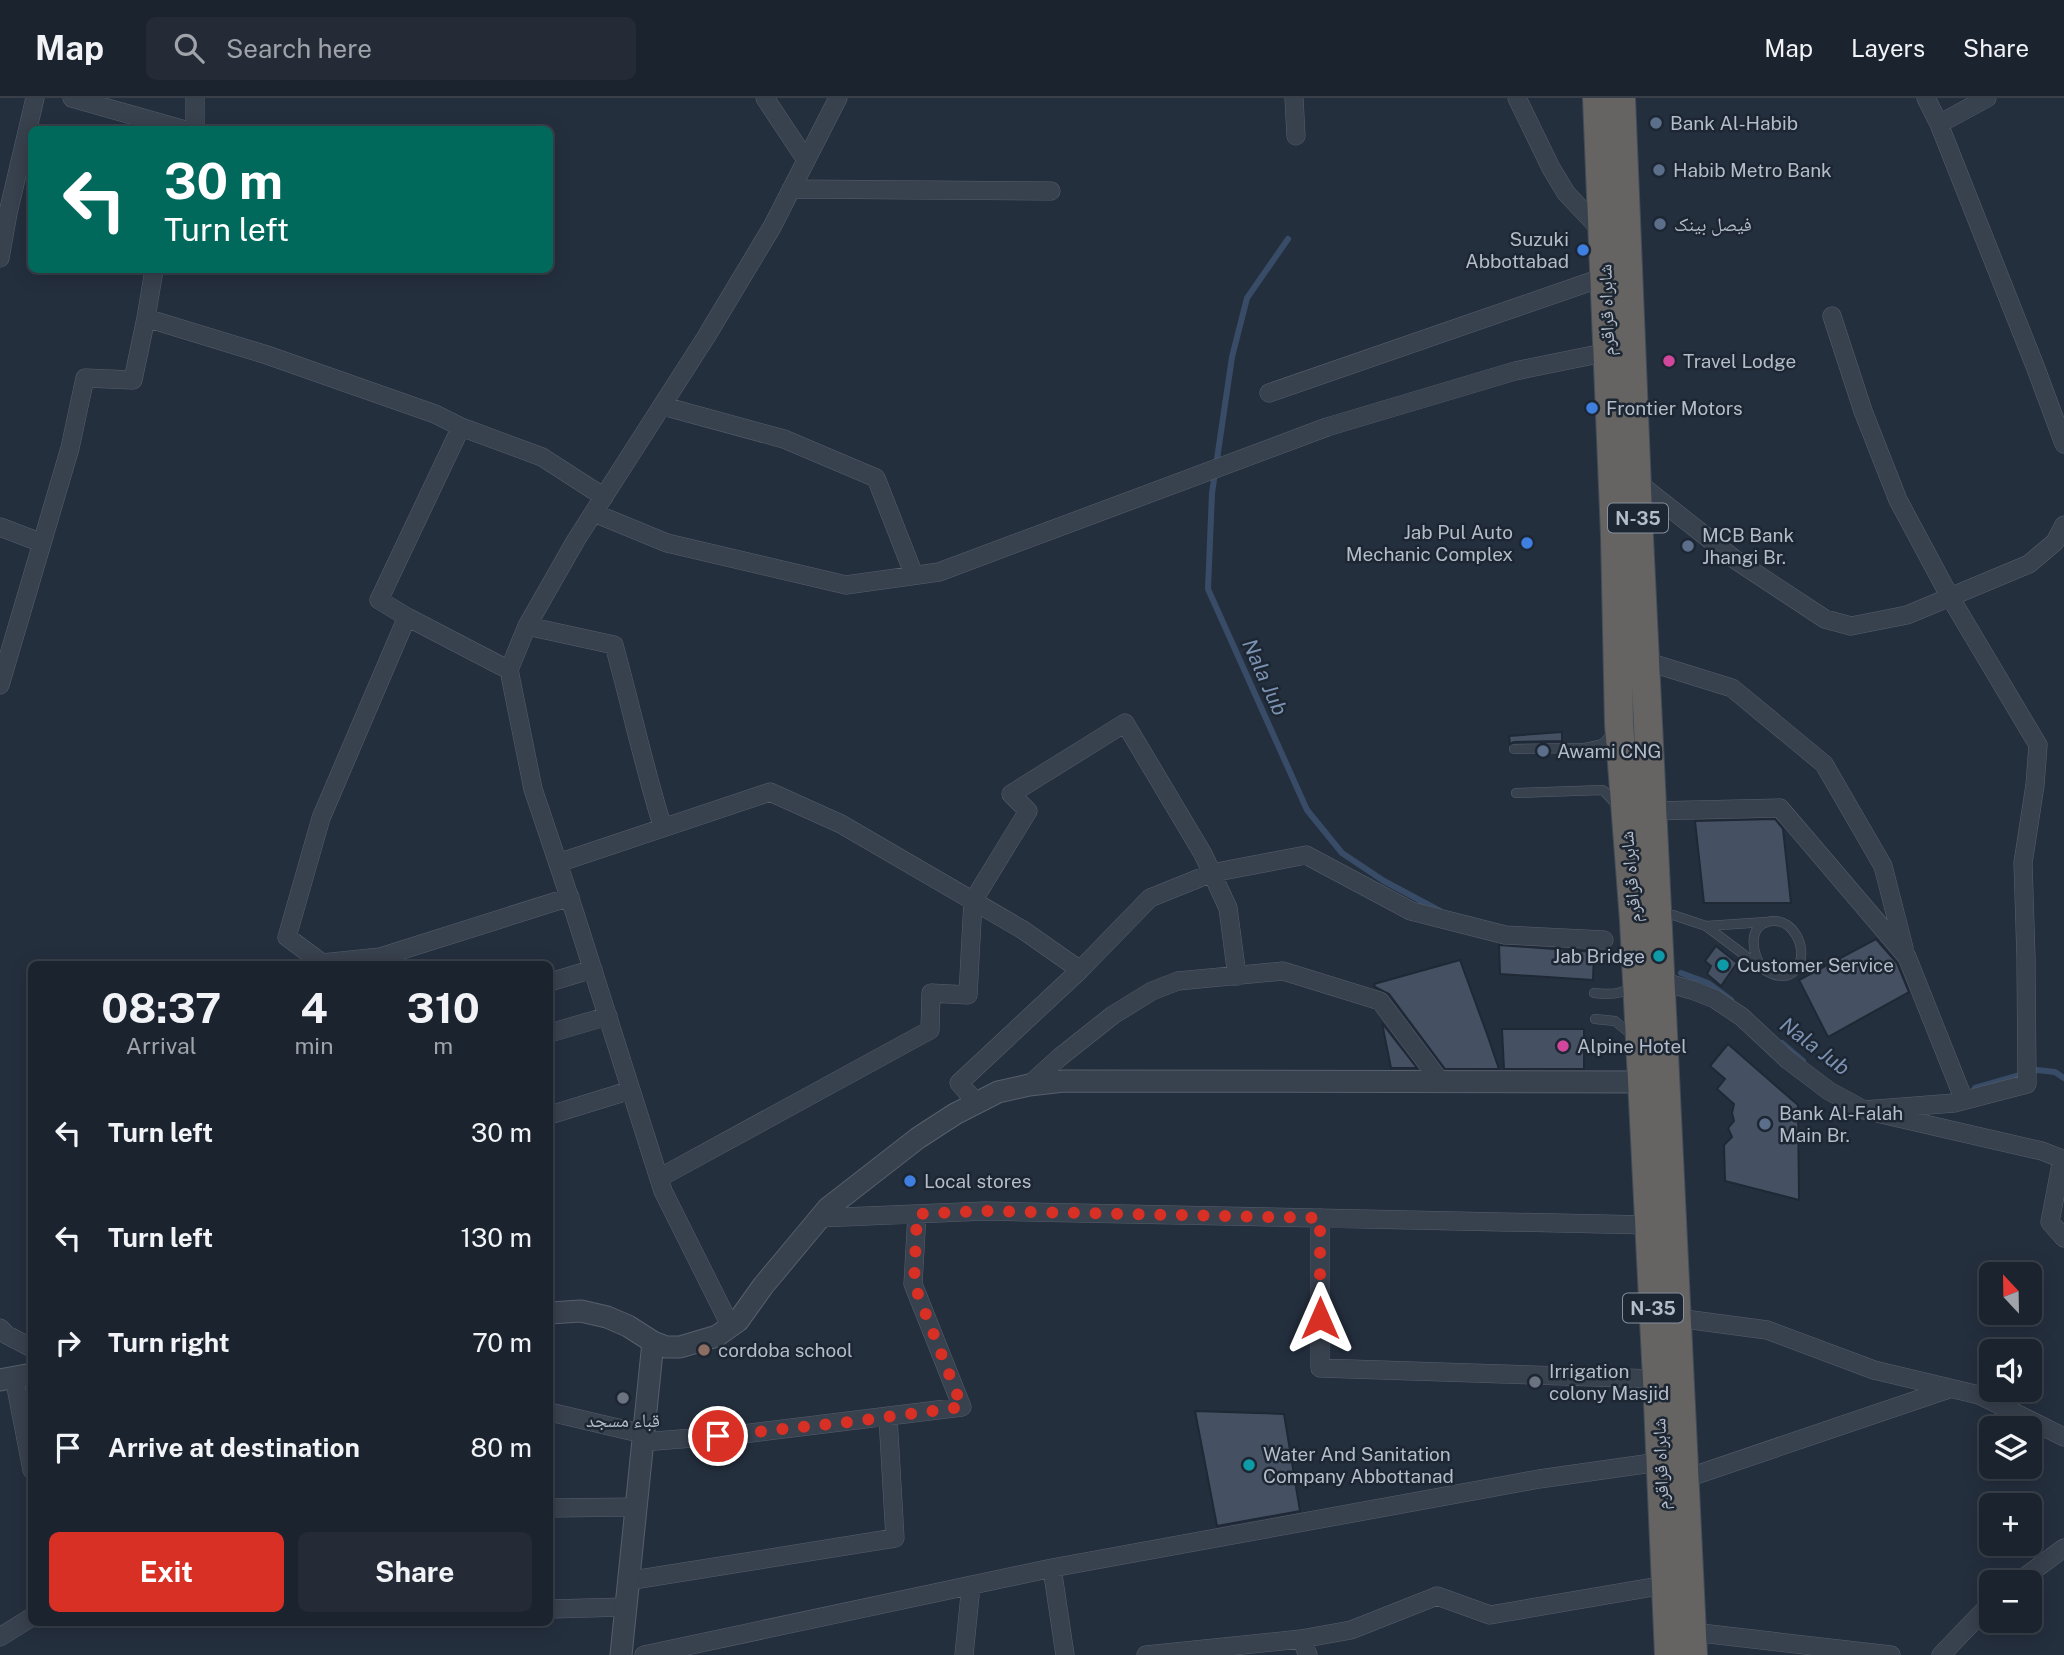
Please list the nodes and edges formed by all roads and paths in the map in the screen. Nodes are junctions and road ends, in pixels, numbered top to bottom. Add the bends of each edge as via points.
1 (35, 98) edge
2 (72, 98) edge
3 (195, 98) edge
4 (765, 98) edge
5 (838, 98) edge
6 (1294, 98) edge
7 (1517, 98) edge
8 (1597, 98) edge
9 (1621, 98) edge
10 (1926, 98) edge
11 (1987, 98) edge
12 (1938, 124) junction
13 (28, 126) edge
14 (171, 126) edge
15 (195, 126) edge
16 (28, 128) edge
17 (1296, 136) dead end
18 (806, 160) junction
19 (791, 189) junction
20 (1051, 191) dead end
21 (1602, 231) junction
22 (0, 258) edge
23 (154, 273) edge
24 (1604, 277) junction
25 (1832, 316) dead end
26 (146, 318) junction
27 (1608, 352) junction
28 (1269, 393) dead end
29 (663, 406) junction
30 (461, 426) junction
31 (2064, 444) edge
32 (1637, 482) junction
33 (604, 496) junction
34 (594, 513) junction
35 (2064, 525) edge
36 (0, 527) edge
37 (1627, 536) junction
38 (42, 543) junction
39 (914, 575) junction
40 (1950, 597) junction
41 (407, 617) junction
42 (527, 626) junction
43 (1645, 661) junction
44 (509, 670) junction
45 (0, 685) edge
46 (1619, 724) junction
47 (1514, 749) dead end
48 (1516, 793) dead end
49 (1653, 811) junction
50 (1625, 819) junction
51 (663, 828) junction
52 (558, 863) junction
53 (1212, 873) junction
54 (570, 897) junction
55 (973, 901) junction
56 (1772, 921) junction
57 (1650, 924) junction
58 (1706, 926) junction
59 (1604, 940) dead end
60 (1907, 957) junction
61 (319, 961) edge
62 (341, 961) edge
63 (593, 969) junction
64 (1763, 969) junction
65 (1080, 970) junction
66 (1648, 973) junction
67 (1237, 976) junction
68 (553, 981) edge
69 (1594, 993) dead end
70 (608, 1016) junction
71 (1595, 1019) dead end
72 (553, 1032) edge
73 (1640, 1046) junction
74 (1441, 1082) junction
75 (1642, 1082) junction
76 (1029, 1085) junction
77 (631, 1090) junction
78 (1964, 1100) junction
79 (976, 1102) junction
80 (1864, 1110) junction
81 (553, 1114) edge
82 (659, 1178) junction
83 (917, 1214) junction
84 (1320, 1218) junction
85 (819, 1219) junction
86 (1648, 1225) junction
87 (2064, 1238) edge
88 (553, 1313) edge
89 (1677, 1318) junction
90 (731, 1327) junction
91 (0, 1328) edge
92 (653, 1342) junction
93 (28, 1346) edge
94 (15, 1377) edge
95 (1657, 1379) junction
96 (1951, 1388) junction
97 (553, 1413) edge
98 (888, 1417) junction
99 (2064, 1437) edge
100 (643, 1438) junction
101 (28, 1448) edge
102 (1659, 1462) junction
103 (1684, 1479) junction
104 (636, 1507) junction
105 (553, 1508) edge
106 (2064, 1548) edge
107 (1052, 1568) junction
108 (2034, 1570) edge
109 (627, 1581) junction
110 (971, 1586) junction
111 (1665, 1586) junction
112 (625, 1607) junction
113 (553, 1609) edge
114 (1979, 1616) edge
115 (28, 1620) edge
116 (0, 1637) edge
117 (1692, 1644) edge
118 (1304, 1650) edge
119 (621, 1655) edge
120 (644, 1655) edge
121 (964, 1655) edge
122 (1065, 1655) edge
123 (1146, 1655) edge
124 (1669, 1655) edge
125 (1891, 1655) edge
126 (1941, 1655) edge

1 - 13 street
2 - 14 street
3 - 15 street
4 - 18 street
5 - 18 street
6 - 17 street
7 - 21 street via 1566,193
8 - 21 highway, شاہراہ قراقرم / N-35
9 - 32 highway, شاہراہ قراقرم / N-35
10 - 12 street
11 - 12 street
12 - 31 street
16 - 22 street
18 - 19 street
19 - 20 street
19 - 29 street
21 - 24 highway, شاہراہ قراقرم / N-35
23 - 26 street
24 - 27 highway, شاہراہ قراقرم / N-35
24 - 28 street
25 - 40 street via 1898,500
26 - 30 street via 267,355
26 - 38 street via 133,380 85,378
27 - 37 highway, شاہراہ قراقرم / N-35
27 - 39 street via 1515,371 1327,427 939,572
29 - 33 street
29 - 39 street via 784,439 876,478
30 - 33 street via 542,457
30 - 41 street via 379,600
32 - 37 highway, شاہراہ قراقرم / N-35
32 - 40 street via 1737,561 1825,619 1851,626 1907,615
33 - 34 street
34 - 39 street via 667,542 846,585
34 - 42 street
35 - 40 street via 2055,542 2029,564
36 - 38 street
37 - 43 highway, شاہراہ قراقرم / N-35
37 - 46 highway, شاہراہ قراقرم / N-35
38 - 45 street
40 - 78 street via 2038,745 2023,863 2027,1084
41 - 44 street
41 - 61 street via 321,818 287,937
42 - 44 street
42 - 51 street via 614,645
43 - 49 highway, شاہراہ قراقرم / N-35
43 - 60 street via 1732,688 1825,764 1883,866
44 - 52 street via 533,789
46 - 47 lane via 1603,744
46 - 50 highway, شاہراہ قراقرم / N-35
48 - 50 lane via 1603,790
49 - 57 highway, شاہراہ قراقرم / N-35
49 - 60 street via 1780,808
50 - 57 highway, شاہراہ قراقرم / N-35
51 - 52 street
51 - 55 street via 770,792 841,824
52 - 54 street
53 - 55 street via 1125,723 1010,794 1028,811
53 - 59 street via 1307,855 1411,911 1505,934
53 - 65 street via 1150,898
53 - 67 street via 1228,908
54 - 62 street via 380,957
54 - 63 street
55 - 65 street
55 - 82 street via 968,995 931,993 930,1030
56 - 58 lane
56 - 64 lane via 1757,930 1753,940 1756,961
56 - 64 lane via 1796,934 1801,956 1791,974 1782,977
57 - 58 lane via 1673,915
57 - 66 highway, شاہراہ قراقرم / N-35
58 - 64 lane
60 - 78 street
63 - 68 street
63 - 70 street
65 - 79 street via 959,1083
66 - 69 lane via 1627,990
66 - 73 highway, شاہراہ قراقرم / N-35
66 - 80 street via 1715,999 1829,1091
66 - 89 highway, شاہراہ قراقرم / N-35
67 - 74 street via 1283,971 1380,1001
67 - 76 street via 1178,981 1152,991 1113,1015
70 - 72 street
70 - 77 street
71 - 73 lane via 1615,1021
73 - 75 highway, شاہراہ قراقرم / N-35
74 - 75 street
74 - 76 street via 1064,1081
75 - 86 highway, شاہراہ قراقرم / N-35
76 - 79 street
77 - 81 street
77 - 82 street
78 - 80 street
79 - 85 street via 918,1138
80 - 87 street via 2062,1159 2050,1222
82 - 90 street
83 - 84 street via 986,1211
83 - 85 street
83 - 98 street via 914,1284 962,1407
84 - 86 street
84 - 95 street via 1320,1368
85 - 90 street
86 - 95 highway, شاہراہ قراقرم / N-35
88 - 92 street via 581,1311 607,1317
89 - 96 street via 1768,1330 1874,1370
89 - 103 highway, شاہراہ قراقرم / N-35
90 - 92 street via 680,1348
91 - 93 street
92 - 100 street
94 - 101 street
95 - 102 highway, شاہراہ قراقرم / N-35
96 - 99 street via 1979,1395
96 - 103 street
97 - 100 street
98 - 100 street via 743,1434
98 - 109 street via 895,1538
100 - 104 street
102 - 107 street via 1539,1479
102 - 111 highway, شاہراہ قراقرم / N-35
103 - 117 highway, شاہراہ قراقرم / N-35
104 - 105 street
104 - 109 street
106 - 108 street
107 - 110 street
107 - 122 street
109 - 112 street
110 - 120 street
110 - 121 street
111 - 118 street via 1490,1615 1437,1596
111 - 124 highway, شاہراہ قراقرم / N-35
112 - 113 street
112 - 119 street
114 - 126 street
115 - 116 street
117 - 125 street
118 - 123 street

